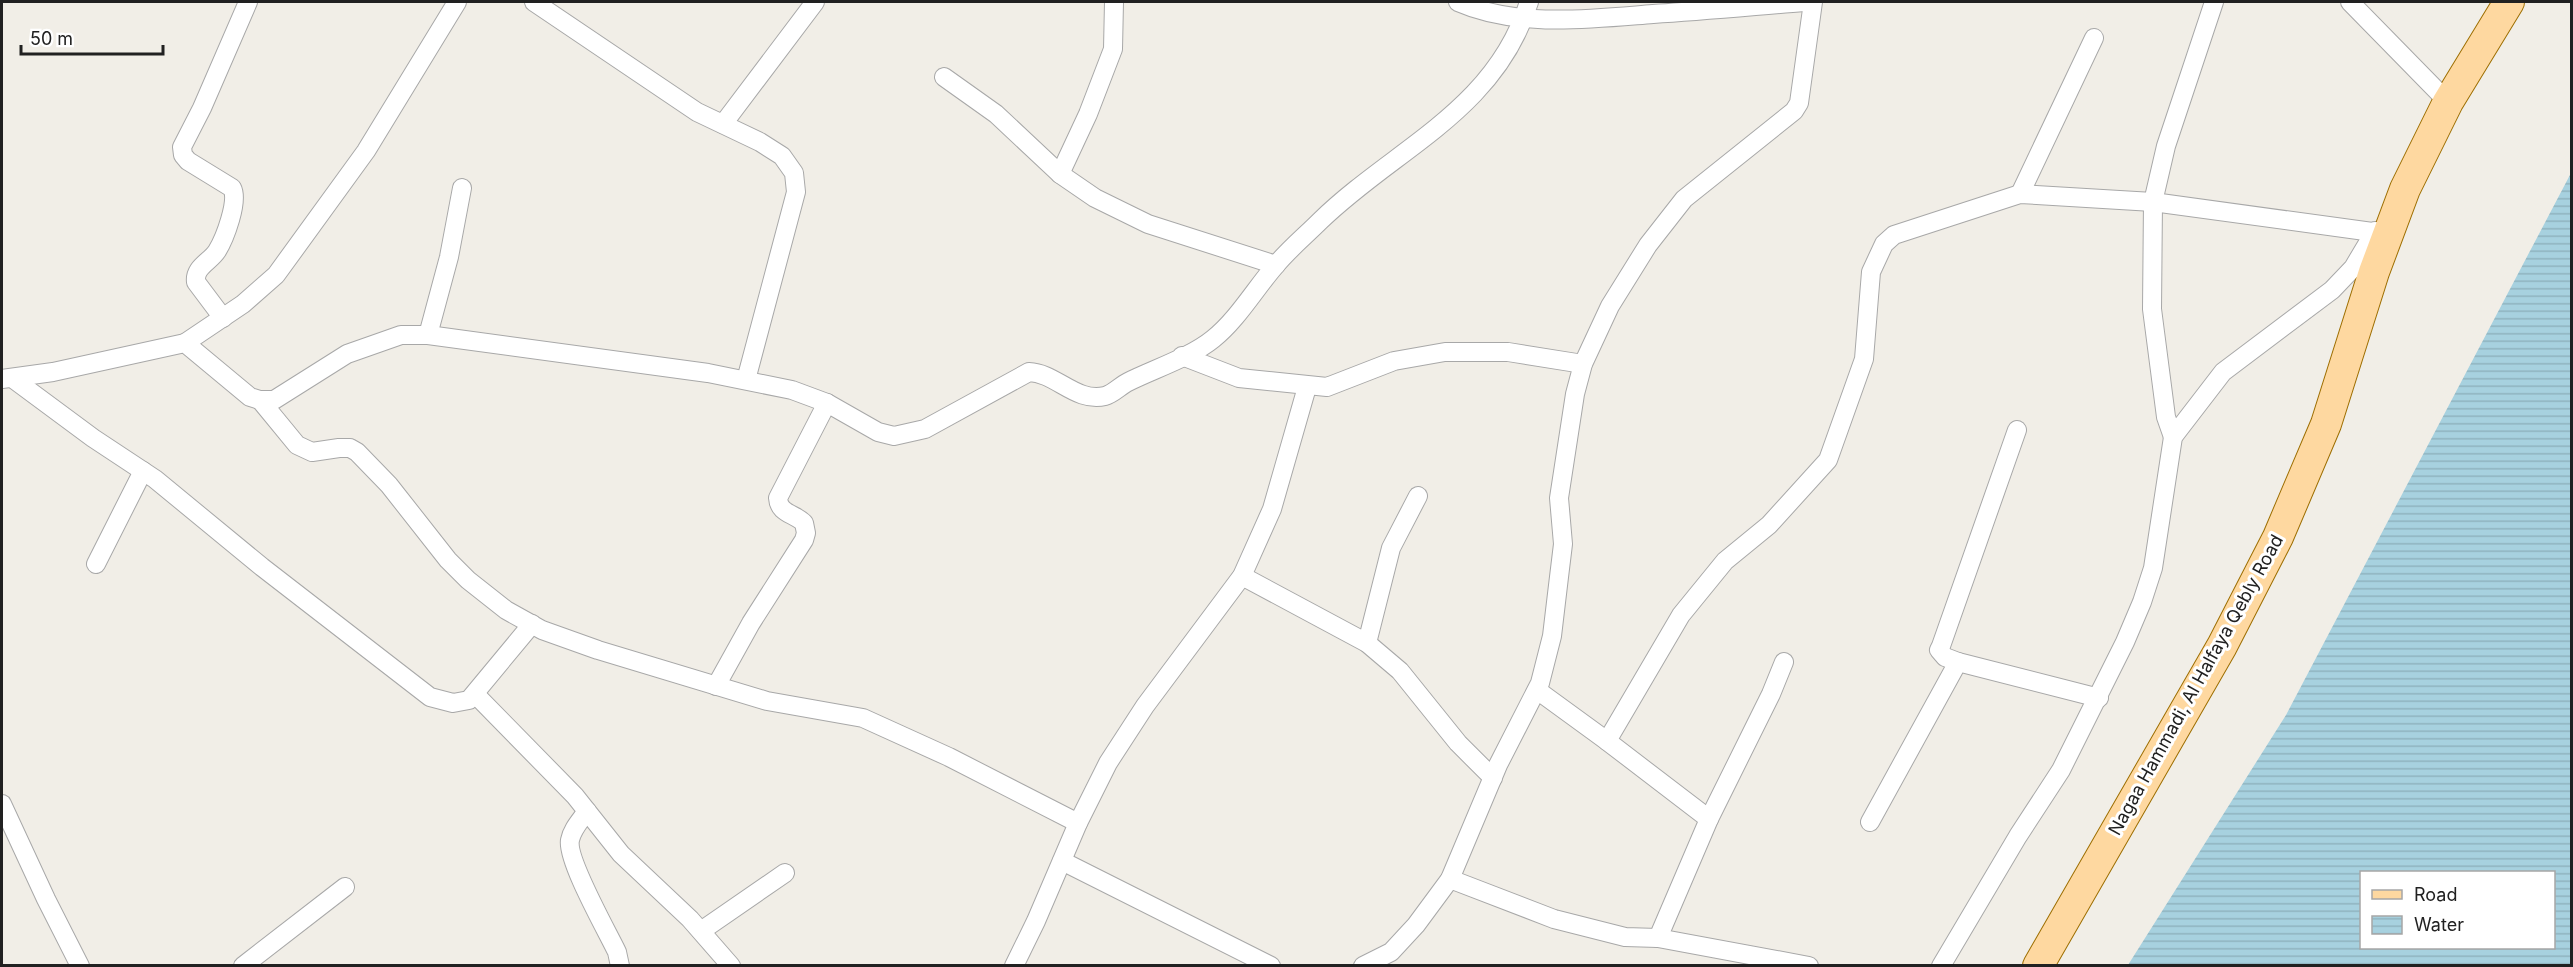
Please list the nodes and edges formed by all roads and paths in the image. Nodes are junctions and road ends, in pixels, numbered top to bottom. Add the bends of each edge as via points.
1 (248, 2) edge
2 (457, 2) edge
3 (534, 2) edge
4 (814, 2) edge
5 (1114, 2) edge
6 (1458, 2) edge
7 (1804, 2) edge
8 (1813, 2) edge
9 (2214, 2) edge
10 (2350, 2) edge
11 (2508, 2) edge
12 (1527, 10) edge
13 (2094, 38) dead end
14 (944, 76) dead end
15 (2448, 102) junction
16 (723, 124) junction
17 (1060, 174) junction
18 (462, 188) dead end
19 (2020, 194) junction
20 (2153, 202) junction
21 (2381, 233) junction
22 (1276, 265) junction
23 (223, 318) junction
24 (428, 335) junction
25 (185, 343) junction
26 (1182, 356) junction
27 (1583, 364) junction
28 (7, 379) edge
29 (746, 380) junction
30 (1307, 387) junction
31 (260, 400) junction
32 (827, 403) junction
33 (2017, 430) dead end
34 (2173, 437) junction
35 (143, 471) junction
36 (1418, 496) dead end
37 (96, 564) dead end
38 (1242, 576) junction
39 (532, 624) junction
40 (1367, 643) junction
41 (1784, 662) dead end
42 (1958, 662) junction
43 (716, 686) junction
44 (1537, 690) junction
45 (475, 693) junction
46 (2099, 698) junction
47 (1607, 741) junction
48 (1493, 778) junction
49 (2, 804) edge
50 (587, 811) junction
51 (1710, 819) junction
52 (1870, 822) dead end
53 (1078, 823) junction
54 (1062, 861) junction
55 (785, 873) dead end
56 (1450, 879) junction
57 (345, 887) dead end
58 (701, 931) junction
59 (1658, 938) junction
60 (1237, 958) edge
61 (80, 966) edge
62 (243, 966) edge
63 (620, 966) edge
64 (731, 966) edge
65 (1014, 966) edge
66 (1270, 966) edge
67 (1364, 966) edge
68 (1809, 966) edge
69 (1941, 966) edge
70 (2038, 966) edge

1 - 23 street via 182,147 188,160 236,194 216,253 195,277
2 - 23 street via 366,151 276,275
3 - 16 street via 697,112
4 - 16 street
5 - 17 street via 1113,49
6 - 12 street via 1490,14
7 - 12 street via 1598,18
8 - 27 street via 1799,103 1794,111 1684,199 1648,245 1610,306
9 - 20 street via 2166,146
10 - 15 street
11 - 15 main road, Nagaa Hammadi, Al Halfaya Qebly Road
12 - 22 street via 1513,44 1489,78 1448,118 1329,212
13 - 19 street
14 - 17 street via 996,114
15 - 21 main road, Nagaa Hammadi, Al Halfaya Qebly Road
16 - 29 street via 782,156 794,173 796,192
17 - 22 street via 1127,216
18 - 24 street
19 - 20 street
19 - 47 street via 1894,235 1884,244 1871,272 1864,359 1828,460 1769,525 1725,561 1681,615
20 - 21 street
20 - 34 street via 2152,309 2166,417
21 - 34 street via 2332,290 2223,372
21 - 70 main road, Nagaa Hammadi, Al Halfaya Qebly Road via 2326,424 2278,537 2222,646
22 - 26 street via 1214,339
23 - 25 street
24 - 29 street
24 - 31 street via 401,334 347,354 282,396
25 - 28 street
25 - 31 street via 250,397
26 - 30 street via 1239,378
26 - 32 street via 1107,395 1093,397 1071,390 1048,375 1029,372 925,429 894,436 878,432
27 - 30 street via 1508,352 1445,352 1394,361 1327,387
27 - 44 street via 1559,498 1563,544 1552,636
28 - 35 street
29 - 32 street
30 - 38 street via 1272,509
31 - 39 street via 302,448 319,452 350,448 357,452 468,580 506,610
32 - 43 street via 778,498 782,511 804,523 804,540
33 - 42 street via 1941,646 1945,657
34 - 46 street via 2153,568
35 - 37 street
35 - 45 street via 430,697 453,703 469,700
36 - 40 street via 1391,548
38 - 40 street
38 - 53 street via 1145,706 1108,763
39 - 43 street via 598,650
39 - 45 street
40 - 48 street via 1400,671 1458,743
41 - 51 street
42 - 46 street
42 - 52 street
43 - 53 street via 767,701 863,717
44 - 47 street
44 - 48 street
45 - 50 street
46 - 69 street via 2061,770
47 - 51 street
48 - 56 street
49 - 61 street
50 - 58 street via 621,854
50 - 63 street via 570,839 570,849
51 - 59 street
53 - 54 street
54 - 60 street
54 - 65 street
55 - 58 street
56 - 59 street via 1554,919 1625,937
56 - 67 street via 1391,952
57 - 62 street
58 - 64 street
59 - 68 street
60 - 66 street

